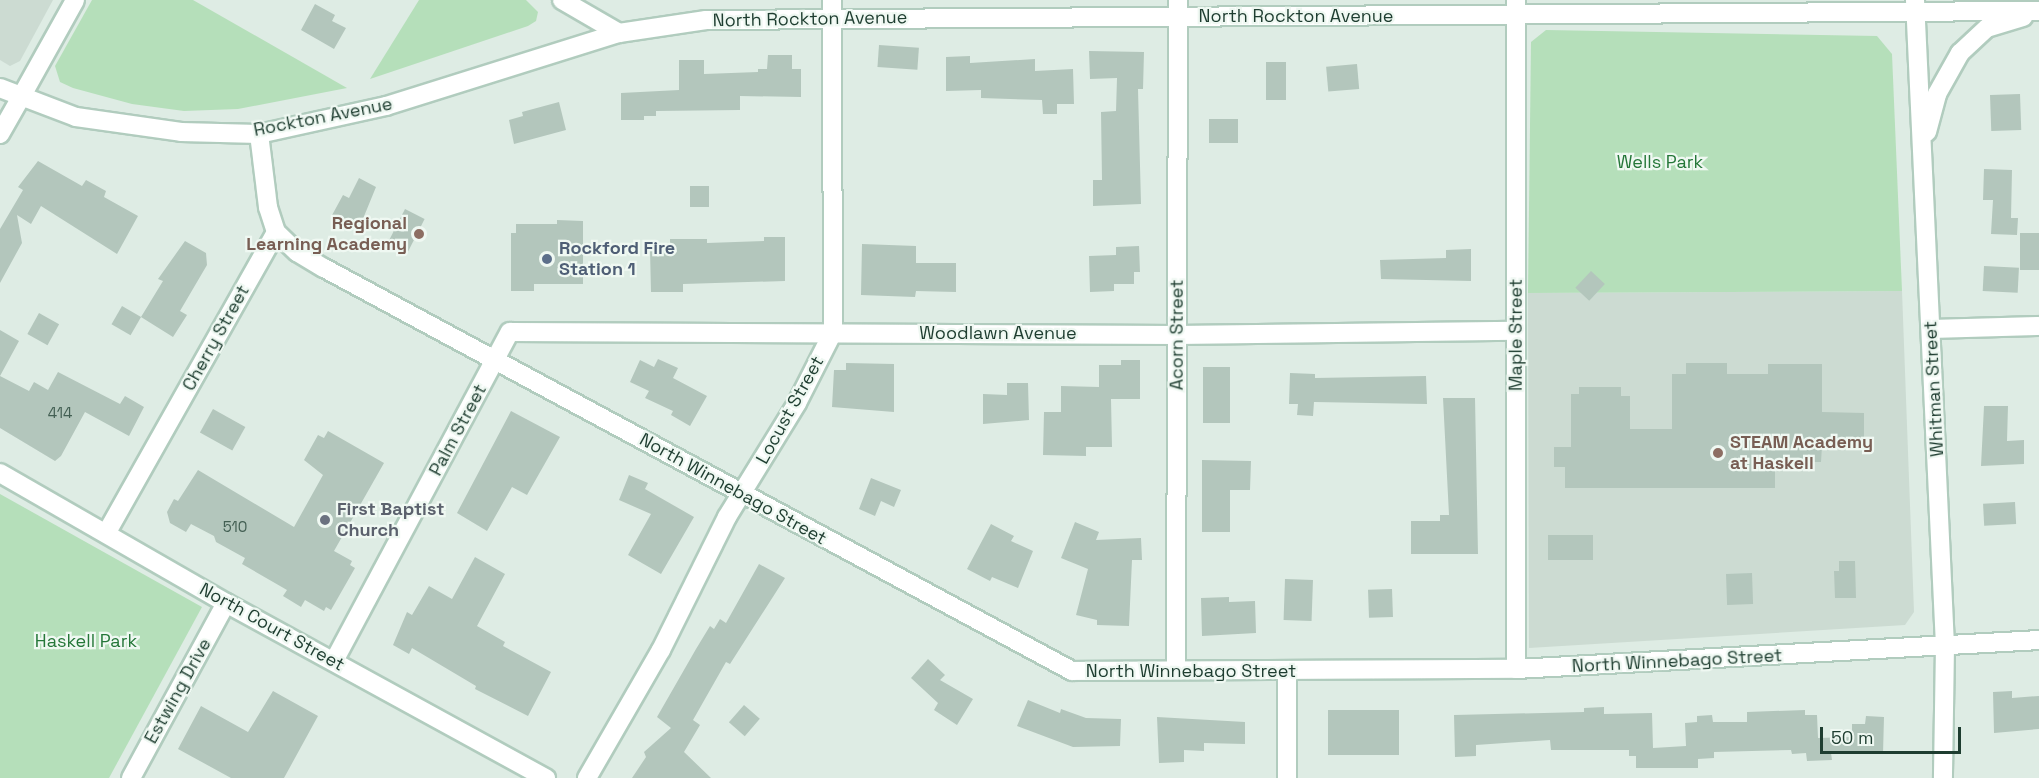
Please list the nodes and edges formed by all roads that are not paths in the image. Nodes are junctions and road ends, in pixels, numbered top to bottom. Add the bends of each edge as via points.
1 (75, 0) edge
2 (562, 0) edge
3 (1915, 6) edge
4 (1178, 8) edge
5 (833, 9) edge
6 (1516, 9) edge
7 (2039, 12) edge
8 (619, 33) junction
9 (0, 88) edge
10 (20, 99) junction
11 (0, 134) edge
12 (259, 134) junction
13 (1922, 148) junction
14 (276, 232) junction
15 (2039, 326) edge
16 (1931, 329) junction
17 (1516, 331) junction
18 (833, 332) junction
19 (1177, 335) junction
20 (496, 358) junction
21 (0, 473) edge
22 (742, 494) junction
23 (107, 532) junction
24 (226, 603) junction
25 (2039, 640) edge
26 (1946, 646) junction
27 (334, 661) junction
28 (1176, 669) junction
29 (1516, 669) junction
30 (1287, 671) junction
31 (130, 778) edge
32 (546, 778) edge
33 (586, 778) edge
34 (1287, 778) edge
35 (1943, 778) edge

1 - 10 street
2 - 8 street
3 - 6 street, North Rockton Avenue
3 - 7 street, North Rockton Avenue
3 - 13 street, Whitman Street
4 - 5 street, North Rockton Avenue
4 - 6 street, North Rockton Avenue
4 - 19 street, Acorn Street
5 - 8 street, North Rockton Avenue via 706,20
5 - 18 street, Locust Street
6 - 17 street, Maple Street
7 - 13 street via 1987,28 1960,53 1937,94
8 - 12 street, Rockton Avenue via 386,106
9 - 10 street
10 - 11 street
10 - 12 street, Rockton Avenue via 76,117 129,126
12 - 14 street via 268,207
13 - 16 street, Whitman Street
14 - 20 street, North Winnebago Street via 297,252 324,268
14 - 23 street, Cherry Street
15 - 16 street
16 - 26 street, Whitman Street
17 - 19 street, Woodlawn Avenue
17 - 29 street, Maple Street
18 - 19 street, Woodlawn Avenue
18 - 20 street, Woodlawn Avenue via 510,332
18 - 22 street, Locust Street via 797,403
19 - 28 street, Acorn Street
20 - 22 street, North Winnebago Street
20 - 27 street, Palm Street
21 - 23 street, North Court Street
22 - 28 street, North Winnebago Street via 1072,671
22 - 33 street, Locust Street via 661,650
23 - 24 street, North Court Street
24 - 27 street, North Court Street
24 - 31 street, Estwing Drive
25 - 26 street, North Winnebago Street
26 - 29 street, North Winnebago Street
26 - 35 street, Whitman Street
27 - 32 street, North Court Street
28 - 30 street, North Winnebago Street
29 - 30 street, North Winnebago Street
30 - 34 street

